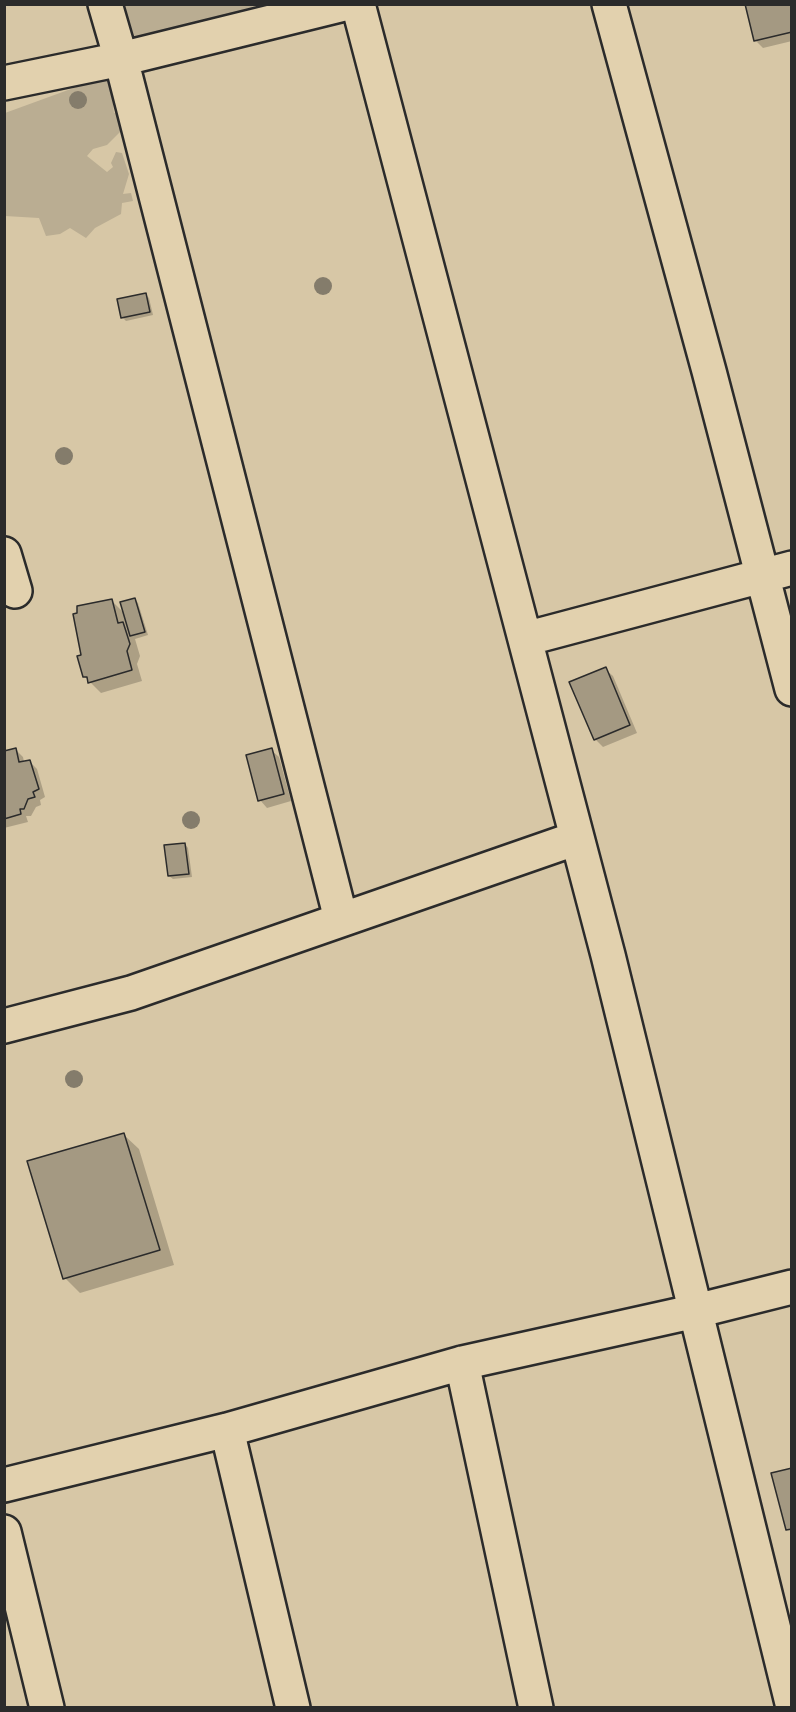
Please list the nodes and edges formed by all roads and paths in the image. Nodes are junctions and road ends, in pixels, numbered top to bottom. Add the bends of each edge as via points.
1 (105, 4) edge
2 (344, 4) edge
3 (358, 4) edge
4 (609, 4) edge
5 (121, 60) junction
6 (4, 83) edge
7 (4, 554) edge
8 (777, 571) edge
9 (15, 591) dead end
10 (525, 639) junction
11 (792, 689) edge
12 (577, 838) junction
13 (341, 919) junction
14 (4, 1026) edge
15 (792, 1287) edge
16 (696, 1311) junction
17 (462, 1363) junction
18 (227, 1430) junction
19 (4, 1485) edge
20 (4, 1532) edge
21 (792, 1702) edge
22 (47, 1707) edge
23 (293, 1707) edge
24 (536, 1707) edge

1 - 5 street
2 - 5 street
3 - 10 street
4 - 8 street
5 - 6 street
5 - 13 street
7 - 9 street
8 - 10 street
8 - 11 street
10 - 12 street
12 - 13 street
12 - 16 street
13 - 14 street via 131,993
15 - 16 street
16 - 17 street
16 - 21 street
17 - 18 street
17 - 24 street
18 - 19 street
18 - 23 street
20 - 22 street

